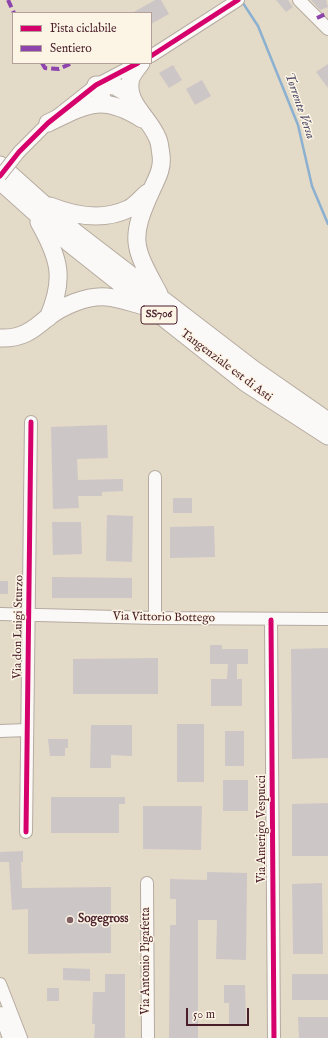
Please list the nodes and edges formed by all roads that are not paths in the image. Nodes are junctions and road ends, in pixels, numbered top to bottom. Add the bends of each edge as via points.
1 (299, 0) edge
2 (234, 2) edge
3 (328, 29) edge
4 (152, 55) edge
5 (136, 64) edge
6 (140, 64) edge
7 (96, 85) junction
8 (129, 94) junction
9 (104, 102) junction
10 (148, 122) junction
11 (48, 123) junction
12 (0, 165) edge
13 (0, 176) edge
14 (0, 181) edge
15 (152, 189) junction
16 (38, 207) junction
17 (157, 304) junction
18 (48, 318) junction
19 (0, 338) edge
20 (328, 421) edge
21 (31, 422) dead end
22 (328, 436) edge
23 (155, 477) dead end
24 (0, 614) edge
25 (29, 614) junction
26 (155, 618) junction
27 (328, 619) edge
28 (271, 620) junction
29 (27, 730) junction
30 (0, 731) edge
31 (26, 832) dead end
32 (147, 883) dead end
33 (0, 984) edge
34 (0, 1013) edge
35 (9, 1038) edge
36 (20, 1038) edge
37 (148, 1038) edge
38 (274, 1038) edge

1 - 3 street
2 - 4 street
5 - 7 street
6 - 8 highway via 131,77
7 - 8 highway via 115,86
7 - 9 highway
7 - 11 street
8 - 10 highway
9 - 10 highway via 125,108
9 - 11 highway via 81,107
10 - 15 highway via 158,137 161,158 160,170
11 - 13 street, bridge via 19,152
12 - 16 highway, Tangenziale est di Asti / SS706
14 - 16 highway, Tangenziale est di Asti / SS706
15 - 16 highway via 130,209 111,215 94,216
15 - 17 highway via 137,227 136,244
16 - 17 highway, Tangenziale est di Asti / SS706 via 68,242
16 - 18 highway via 55,252 59,275 56,299
17 - 18 highway via 107,297 85,299 66,306
17 - 20 highway, Tangenziale est di Asti / SS706
17 - 22 highway, Tangenziale est di Asti / SS706 via 246,383
18 - 19 highway via 27,333
21 - 25 street, Via don Luigi Sturzo
23 - 26 street
24 - 25 street, Via Vittorio Bottego
25 - 26 street, Via Vittorio Bottego
25 - 29 street, Via don Luigi Sturzo
26 - 28 street, Via Vittorio Bottego
27 - 28 street, Via Vittorio Bottego
28 - 38 street, Via Amerigo Vespucci
29 - 30 street
29 - 31 street, Via don Luigi Sturzo
32 - 37 street, Via Antonio Pigafetta
33 - 36 street
34 - 35 street

